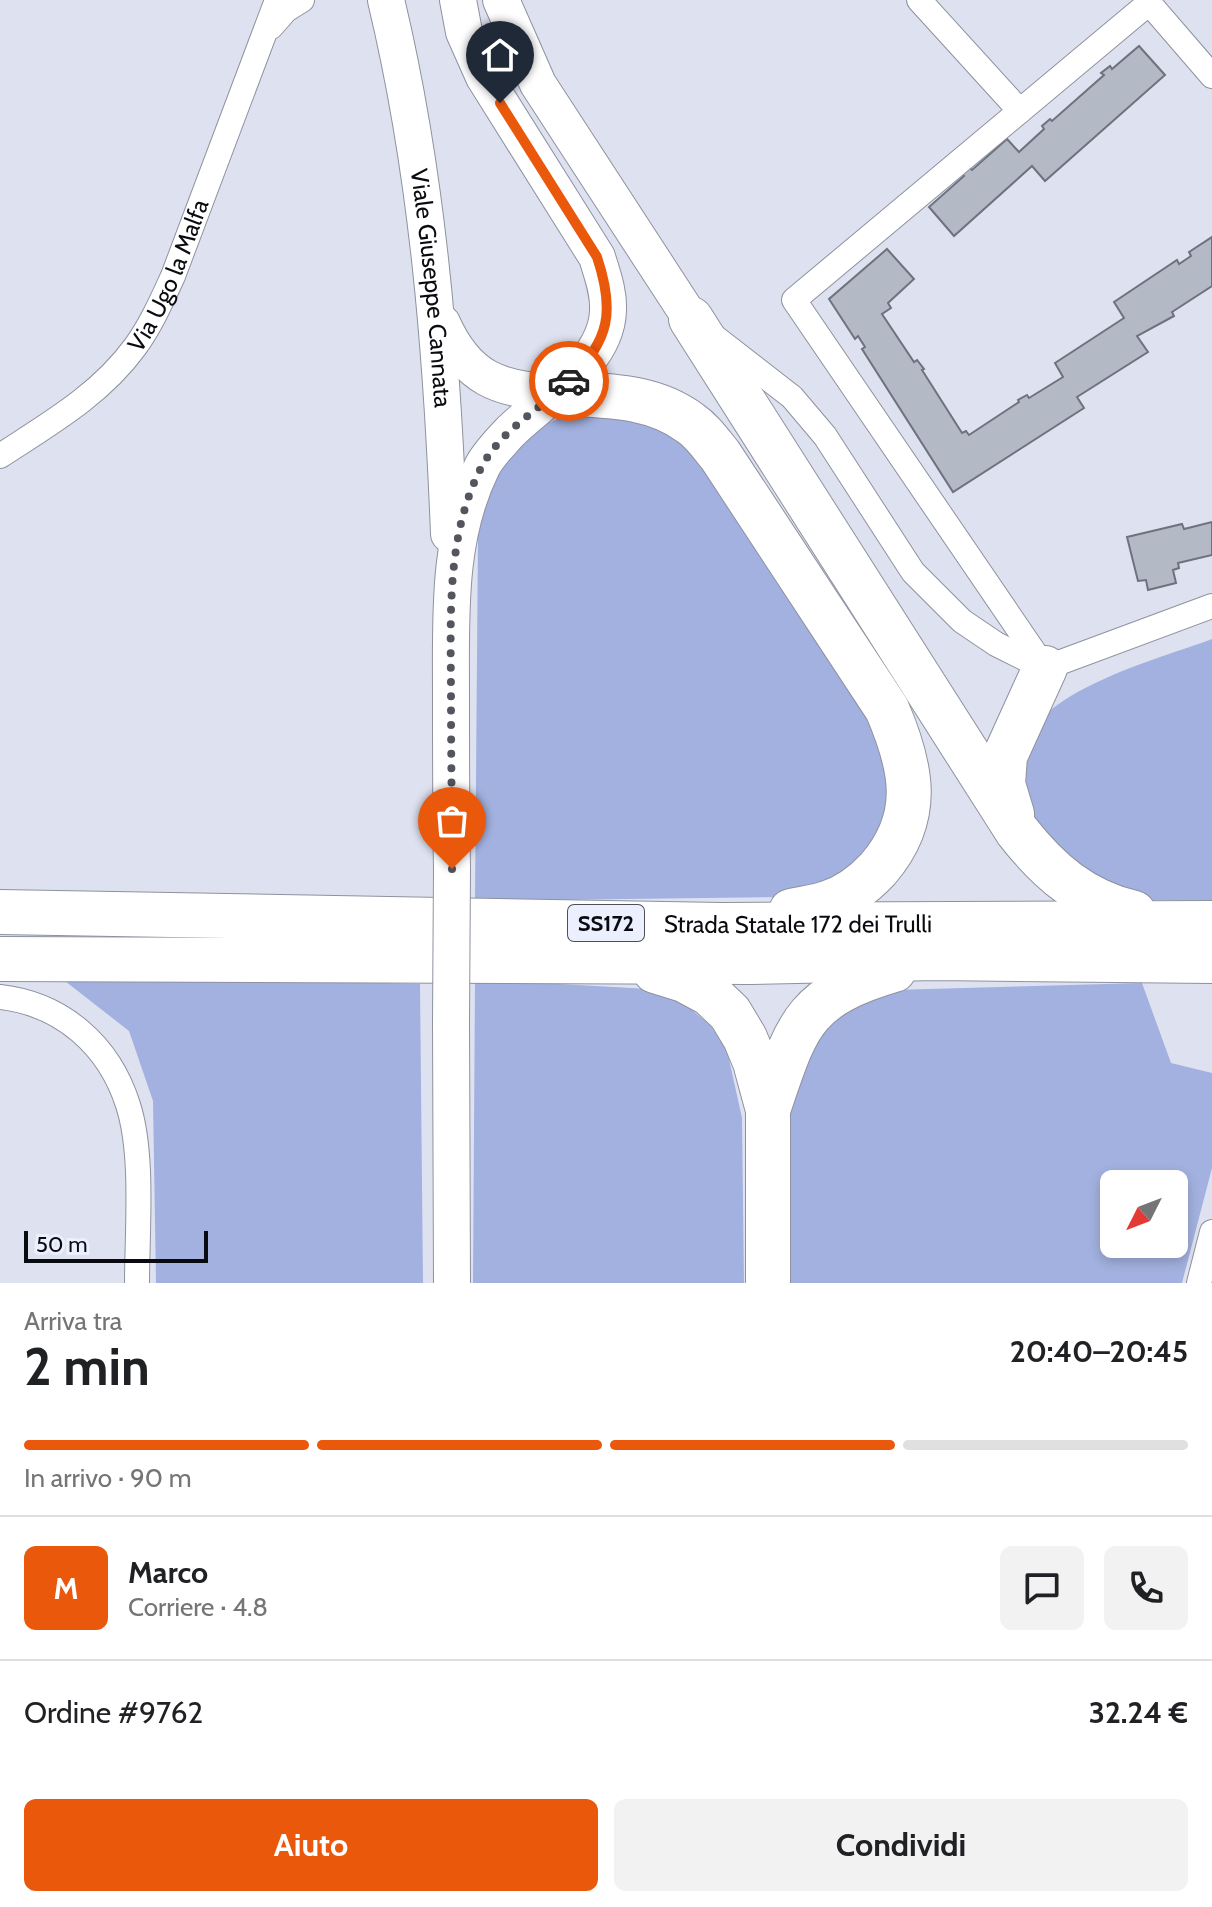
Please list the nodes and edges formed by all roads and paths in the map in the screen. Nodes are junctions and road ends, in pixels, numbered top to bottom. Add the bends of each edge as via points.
1 (277, 0) edge
2 (302, 0) edge
3 (362, 0) edge
4 (458, 0) edge
5 (501, 0) edge
6 (919, 0) edge
7 (390, 15) edge
8 (263, 39) junction
9 (1212, 76) edge
10 (1020, 111) junction
11 (434, 291) junction
12 (691, 319) junction
13 (557, 393) junction
14 (0, 456) edge
15 (451, 579) junction
16 (1212, 606) edge
17 (1045, 668) junction
18 (1017, 831) junction
19 (0, 912) edge
20 (1194, 923) edge
21 (721, 925) junction
22 (935, 958) junction
23 (0, 959) edge
24 (1212, 961) edge
25 (606, 962) junction
26 (0, 997) edge
27 (768, 1110) junction
28 (1212, 1232) edge
29 (137, 1283) edge
30 (452, 1283) edge
31 (768, 1283) edge
32 (1199, 1283) edge

1 - 8 street, Via Ugo la Malfa
2 - 8 street, Via Ugo la Malfa via 286,10
3 - 7 street
4 - 13 street via 464,32 484,77 597,257 605,282 609,312 601,338
5 - 12 street via 538,84
6 - 10 street
7 - 11 street, Viale Giuseppe Cannata via 411,121
8 - 14 street, Via Ugo la Malfa via 173,276 135,347 73,409
9 - 10 street via 1149,3
10 - 17 street via 794,300
11 - 13 street via 442,323 466,364 500,385
11 - 15 street, Viale Giuseppe Cannata
12 - 17 street via 792,397 825,436 913,572 962,621
12 - 18 highway
13 - 15 street via 524,417 483,464 467,501
13 - 21 highway via 635,398 692,424 748,496 887,709 902,744 909,811 900,836 871,877 828,903
15 - 30 street, bridge
16 - 17 street
17 - 18 highway via 1005,756 1003,784
18 - 20 highway via 1061,880 1087,897 1116,909
19 - 21 highway, Strada Statale 172 dei Trulli / SS172
20 - 21 highway, Strada Statale 172 dei Trulli / SS172
22 - 24 highway, Strada Statale 172 dei Trulli / SS172
22 - 25 highway, Strada Statale 172 dei Trulli / SS172
22 - 27 highway via 859,980 831,994 809,1014 790,1046
23 - 25 highway, Strada Statale 172 dei Trulli / SS172
25 - 27 highway via 671,976 710,994 745,1038
26 - 29 street via 52,1010 81,1030 111,1068 128,1106 136,1154
27 - 31 highway
28 - 32 street

